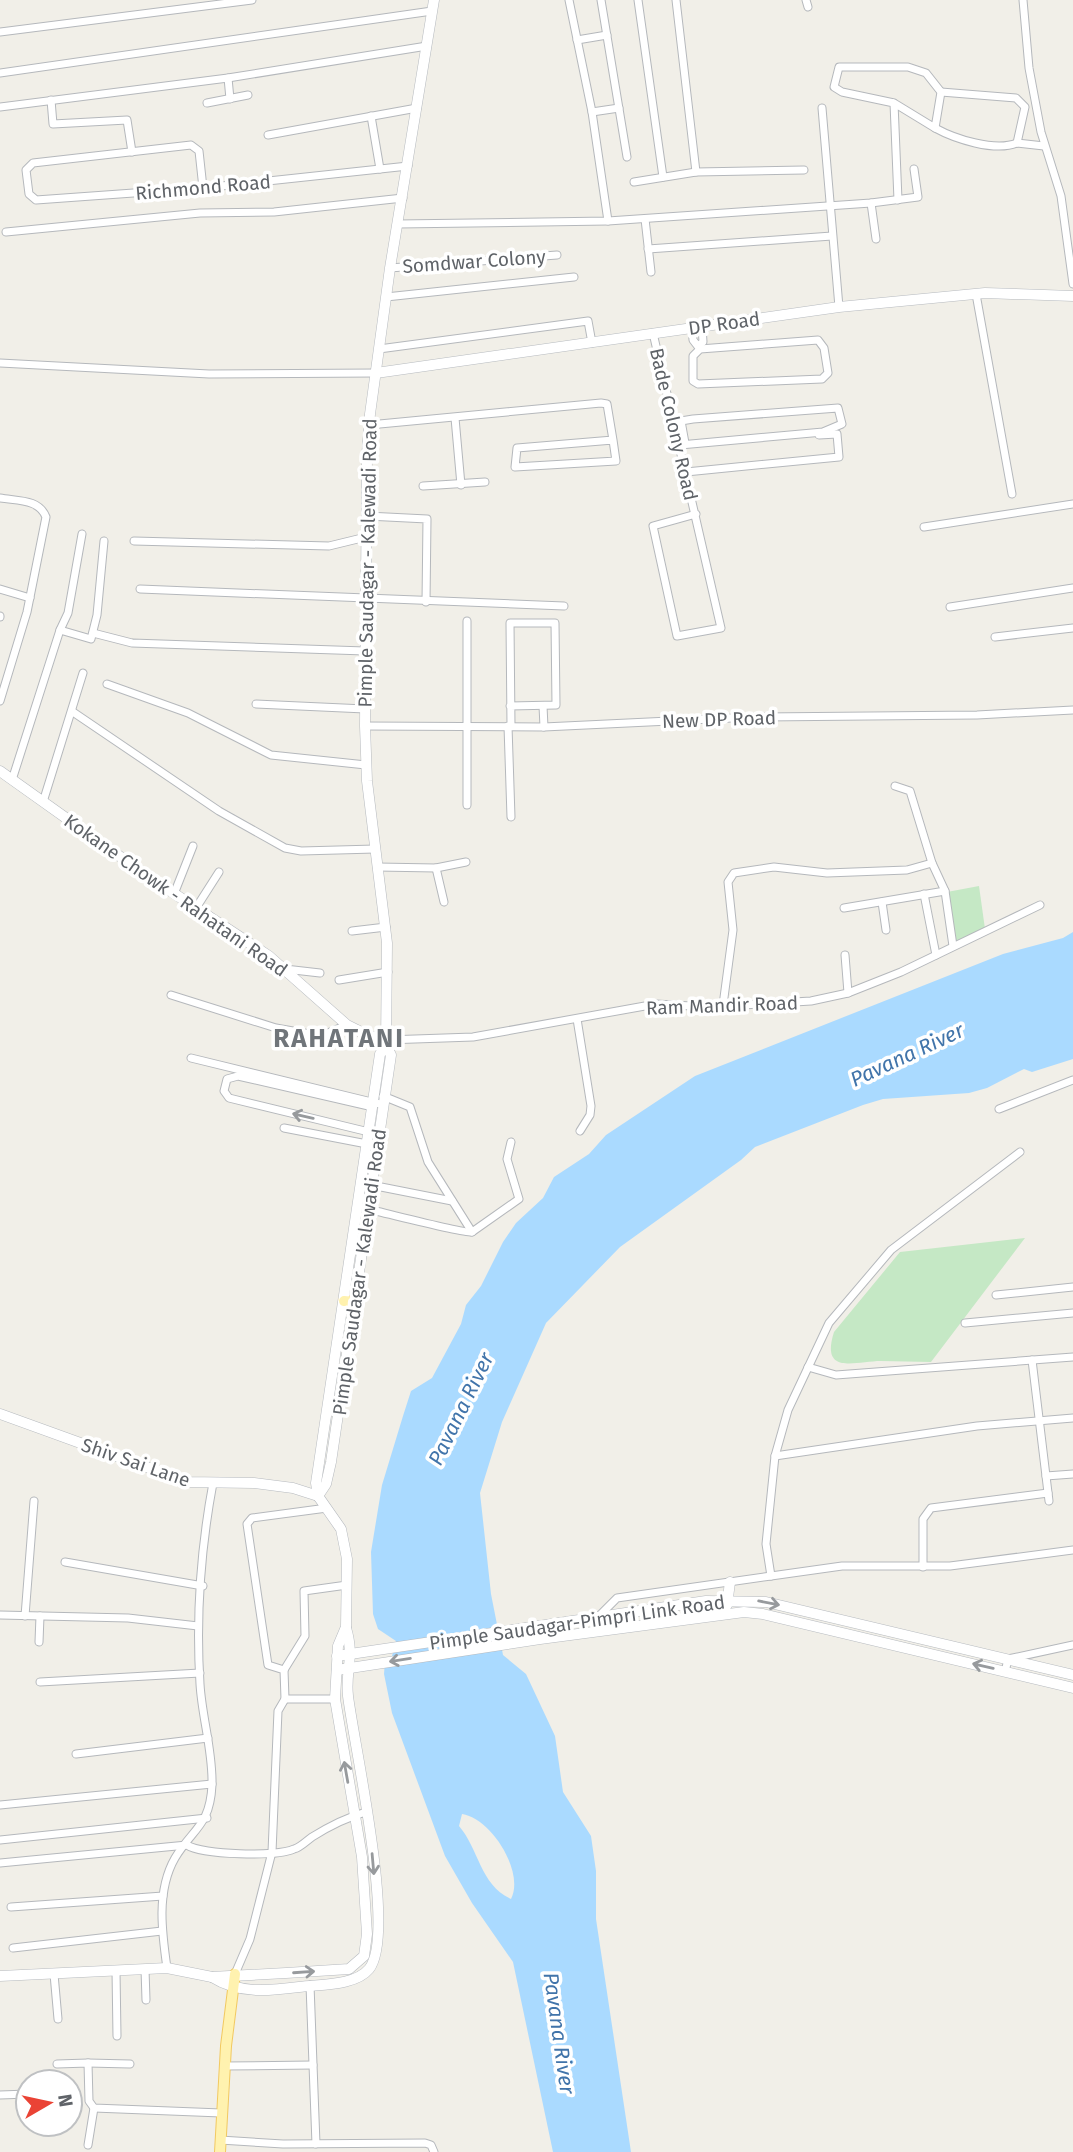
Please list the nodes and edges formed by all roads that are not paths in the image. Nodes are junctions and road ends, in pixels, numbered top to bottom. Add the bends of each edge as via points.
1 (252, 0) edge
2 (569, 0) edge
3 (601, 0) edge
4 (638, 0) edge
5 (676, 0) edge
6 (1023, 0) edge
7 (433, 6) edge
8 (0, 32) edge
9 (607, 35) junction
10 (577, 40) junction
11 (427, 46) junction
12 (0, 73) edge
13 (228, 78) junction
14 (941, 92) junction
15 (248, 96) dead end
16 (230, 99) junction
17 (51, 100) junction
18 (206, 103) dead end
19 (894, 103) junction
20 (0, 107) edge
21 (417, 108) junction
22 (619, 108) junction
23 (822, 108) dead end
24 (592, 113) junction
25 (371, 116) junction
26 (935, 128) junction
27 (268, 135) dead end
28 (1017, 143) junction
29 (1044, 146) junction
30 (132, 152) junction
31 (627, 157) dead end
32 (408, 166) junction
33 (380, 169) junction
34 (914, 169) dead end
35 (804, 170) dead end
36 (695, 172) junction
37 (663, 177) junction
38 (634, 182) dead end
39 (203, 188) junction
40 (403, 198) junction
41 (898, 200) junction
42 (871, 203) junction
43 (829, 206) junction
44 (645, 219) junction
45 (608, 221) junction
46 (398, 224) junction
47 (6, 232) dead end
48 (832, 236) junction
49 (876, 239) dead end
50 (648, 249) junction
51 (557, 255) dead end
52 (390, 268) junction
53 (651, 272) dead end
54 (574, 277) dead end
55 (1073, 284) edge
56 (981, 294) junction
57 (1073, 296) edge
58 (386, 297) junction
59 (839, 307) junction
60 (698, 332) junction
61 (653, 334) junction
62 (592, 343) junction
63 (699, 347) junction
64 (379, 349) junction
65 (0, 363) edge
66 (376, 373) junction
67 (455, 418) junction
68 (369, 425) junction
69 (614, 440) junction
70 (683, 447) junction
71 (688, 472) junction
72 (485, 482) dead end
73 (461, 485) junction
74 (423, 486) dead end
75 (1012, 494) dead end
76 (0, 498) edge
77 (1073, 504) edge
78 (696, 514) junction
79 (367, 516) junction
80 (924, 527) dead end
81 (82, 534) dead end
82 (366, 537) junction
83 (104, 541) dead end
84 (134, 541) dead end
85 (1073, 588) edge
86 (0, 589) edge
87 (141, 589) dead end
88 (30, 598) junction
89 (366, 600) junction
90 (426, 602) junction
91 (564, 606) dead end
92 (950, 607) dead end
93 (467, 621) dead end
94 (1073, 628) edge
95 (60, 630) junction
96 (93, 633) junction
97 (995, 637) dead end
98 (365, 651) junction
99 (83, 673) dead end
100 (107, 684) dead end
101 (0, 701) edge
102 (256, 704) dead end
103 (510, 706) junction
104 (543, 706) junction
105 (365, 709) junction
106 (1073, 710) edge
107 (72, 712) junction
108 (365, 726) junction
109 (466, 726) junction
110 (509, 726) junction
111 (544, 727) junction
112 (366, 765) junction
113 (0, 771) edge
114 (12, 780) junction
115 (895, 786) dead end
116 (43, 802) junction
117 (467, 805) dead end
118 (511, 817) dead end
119 (193, 846) dead end
120 (375, 849) junction
121 (466, 862) dead end
122 (932, 863) junction
123 (377, 867) junction
124 (436, 868) junction
125 (219, 872) dead end
126 (945, 891) junction
127 (174, 894) junction
128 (924, 894) junction
129 (444, 902) dead end
130 (882, 902) junction
131 (1040, 905) dead end
132 (196, 908) junction
133 (844, 908) dead end
134 (386, 927) junction
135 (886, 930) dead end
136 (352, 931) dead end
137 (953, 946) junction
138 (845, 955) dead end
139 (936, 955) junction
140 (285, 969) junction
141 (388, 972) junction
142 (320, 973) dead end
143 (338, 980) dead end
144 (848, 993) junction
145 (171, 995) dead end
146 (723, 1005) junction
147 (578, 1018) junction
148 (348, 1024) junction
149 (386, 1043) junction
150 (191, 1058) dead end
151 (1073, 1080) edge
152 (378, 1101) junction
153 (999, 1109) dead end
154 (285, 1128) dead end
155 (580, 1131) dead end
156 (369, 1132) junction
157 (511, 1142) dead end
158 (367, 1144) junction
159 (1020, 1152) dead end
160 (371, 1185) junction
161 (452, 1201) junction
162 (367, 1209) junction
163 (472, 1233) junction
164 (1073, 1287) edge
165 (996, 1295) dead end
166 (349, 1302) junction
167 (1073, 1313) edge
168 (965, 1323) dead end
169 (1073, 1357) edge
170 (1032, 1360) junction
171 (808, 1367) junction
172 (0, 1413) edge
173 (1073, 1418) edge
174 (1041, 1420) junction
175 (775, 1456) junction
176 (1073, 1474) edge
177 (1046, 1476) junction
178 (213, 1483) junction
179 (318, 1496) junction
180 (34, 1501) dead end
181 (327, 1508) junction
182 (1073, 1550) edge
183 (65, 1562) dead end
184 (923, 1567) junction
185 (771, 1576) junction
186 (730, 1582) junction
187 (347, 1585) junction
188 (203, 1586) junction
189 (728, 1599) junction
190 (726, 1613) junction
191 (0, 1615) edge
192 (25, 1616) junction
193 (40, 1616) junction
194 (598, 1617) junction
195 (198, 1626) junction
196 (346, 1627) junction
197 (39, 1642) dead end
198 (1073, 1645) edge
199 (351, 1655) junction
200 (337, 1656) junction
201 (1007, 1660) junction
202 (351, 1668) junction
203 (284, 1670) junction
204 (337, 1670) junction
205 (1005, 1672) junction
206 (200, 1673) junction
207 (1073, 1675) edge
208 (40, 1682) dead end
209 (1073, 1688) edge
210 (285, 1699) junction
211 (335, 1699) junction
212 (208, 1738) junction
213 (76, 1754) dead end
214 (212, 1784) junction
215 (0, 1805) edge
216 (366, 1812) junction
217 (354, 1816) junction
218 (207, 1818) junction
219 (0, 1840) edge
220 (187, 1844) junction
221 (272, 1852) junction
222 (0, 1863) edge
223 (163, 1896) junction
224 (11, 1907) dead end
225 (162, 1931) junction
226 (13, 1948) dead end
227 (167, 1968) junction
228 (145, 1969) junction
229 (116, 1971) junction
230 (54, 1974) junction
231 (236, 1975) junction
232 (0, 1976) edge
233 (212, 1977) junction
234 (310, 1985) junction
235 (233, 1989) junction
236 (146, 2000) dead end
237 (58, 2019) dead end
238 (117, 2036) dead end
239 (88, 2063) junction
240 (57, 2064) dead end
241 (130, 2064) dead end
242 (313, 2065) junction
243 (225, 2066) junction
244 (94, 2108) junction
245 (221, 2113) junction
246 (220, 2140) junction
247 (316, 2144) junction
248 (88, 2145) dead end
249 (220, 2152) edge
250 (434, 2152) edge

1 - 8 street
2 - 10 street
3 - 9 street
4 - 37 street
5 - 36 street
6 - 29 street via 1028,66
7 - 11 main road, Pimple Saudagar - Kalewadi Road
7 - 12 street
9 - 10 street
9 - 22 street
10 - 24 street
11 - 13 street
11 - 21 main road, Pimple Saudagar - Kalewadi Road
13 - 16 street
13 - 17 street
14 - 19 street via 926,73 908,67 839,67 834,87
14 - 26 street
14 - 28 street via 1022,101 1025,107
15 - 16 street
16 - 18 street
17 - 20 street
17 - 30 street via 52,124 127,120
19 - 26 street
19 - 41 street
21 - 25 street
21 - 32 main road, Pimple Saudagar - Kalewadi Road
22 - 24 street
22 - 31 street
23 - 43 street
24 - 45 street
25 - 27 street
25 - 33 street
26 - 28 street via 966,142
28 - 29 street
29 - 55 street via 1061,196
30 - 39 street via 196,146
30 - 39 street, Richmond Road via 29,166 29,194 36,200
32 - 33 street, Richmond Road
32 - 40 main road, Pimple Saudagar - Kalewadi Road
33 - 39 street, Richmond Road
34 - 41 street via 918,197
35 - 36 street
36 - 37 street
37 - 38 street
40 - 46 main road, Pimple Saudagar - Kalewadi Road
40 - 47 street
41 - 42 street
42 - 43 street
42 - 49 street
43 - 44 street
43 - 48 street
44 - 45 street
44 - 50 street
45 - 46 street
46 - 52 main road, Pimple Saudagar - Kalewadi Road
48 - 50 street
48 - 59 street
50 - 53 street
51 - 52 street, Somdwar Colony
52 - 58 main road, Pimple Saudagar - Kalewadi Road
54 - 58 street
56 - 57 main road, DP Road
56 - 59 main road, DP Road
56 - 75 street
58 - 64 main road, Pimple Saudagar - Kalewadi Road
59 - 60 main road, DP Road
60 - 61 main road, DP Road
60 - 63 street via 695,344
61 - 62 main road, DP Road
61 - 70 street, Bade Colony Road
62 - 64 street via 588,321
62 - 66 main road, DP Road
63 - 63 street via 693,356 693,381 698,384 822,379 828,373 818,340
64 - 66 main road, Pimple Saudagar - Kalewadi Road
65 - 66 street via 209,374
66 - 68 main road, Pimple Saudagar - Kalewadi Road
67 - 68 street
67 - 69 street via 601,403 610,409
67 - 73 street
68 - 79 main road, Pimple Saudagar - Kalewadi Road
69 - 69 street via 517,449 515,467 616,461
70 - 70 street via 823,432 842,424 838,408 693,419 681,421
70 - 71 street, Bade Colony Road
70 - 71 street via 837,434 836,458
71 - 78 street, Bade Colony Road
72 - 73 street
73 - 74 street
76 - 88 street via 34,503 46,517
77 - 80 street
78 - 78 street, Bade Colony Road via 721,628 677,636 653,526
79 - 82 main road, Pimple Saudagar - Kalewadi Road
79 - 90 street via 426,519
81 - 95 street via 68,613
82 - 84 street via 329,546
82 - 89 main road, Pimple Saudagar - Kalewadi Road
83 - 96 street
85 - 92 street
86 - 88 street
87 - 89 street
88 - 101 street
89 - 90 street
89 - 98 main road, Pimple Saudagar - Kalewadi Road
90 - 91 street
93 - 109 street
94 - 97 street
95 - 96 street via 91,639
95 - 114 street
96 - 98 street via 132,643
98 - 105 main road, Pimple Saudagar - Kalewadi Road
99 - 107 street
100 - 112 street via 188,713 271,755
102 - 105 street
103 - 104 street
103 - 104 street via 510,623 555,623 556,705
103 - 110 street
104 - 111 street
105 - 108 main road, Pimple Saudagar - Kalewadi Road
106 - 111 street, New DP Road via 753,716
107 - 116 street
107 - 120 street via 219,811 285,848
108 - 109 street, New DP Road
108 - 112 main road, Pimple Saudagar - Kalewadi Road
109 - 110 street, New DP Road
109 - 117 street
110 - 111 street, New DP Road
110 - 118 street
112 - 120 main road, Pimple Saudagar - Kalewadi Road
113 - 114 main road, Kokane Chowk - Rahatani Road
114 - 116 main road, Kokane Chowk - Rahatani Road
115 - 122 street via 910,791
116 - 127 main road, Kokane Chowk - Rahatani Road
119 - 127 street
120 - 123 main road, Pimple Saudagar - Kalewadi Road
121 - 124 street
122 - 126 street
122 - 146 street via 907,870 827,873 774,867 734,873 728,882 733,930
123 - 124 street
123 - 134 main road, Pimple Saudagar - Kalewadi Road
124 - 129 street
125 - 132 street
126 - 128 street
126 - 137 street
127 - 132 main road, Kokane Chowk - Rahatani Road
128 - 130 street
128 - 139 street
130 - 133 street
130 - 135 street
131 - 137 street, Ram Mandir Road
132 - 140 main road, Kokane Chowk - Rahatani Road
134 - 136 street
134 - 141 main road, Pimple Saudagar - Kalewadi Road
137 - 139 street, Ram Mandir Road
138 - 144 street
139 - 144 street, Ram Mandir Road
140 - 142 street
140 - 148 main road, Kokane Chowk - Rahatani Road
141 - 143 street
141 - 149 main road, Pimple Saudagar - Kalewadi Road
144 - 146 street, Ram Mandir Road via 811,1001
145 - 148 street via 282,1029 321,1036
146 - 147 street, Ram Mandir Road via 656,1004
147 - 149 street, Ram Mandir Road via 473,1037
147 - 155 street via 591,1106
148 - 149 main road, Kokane Chowk - Rahatani Road
149 - 152 main road, Pimple Saudagar - Kalewadi Road via 391,1055
150 - 152 street
151 - 153 street
152 - 156 main road, Pimple Saudagar - Kalewadi Road
156 -> 152 street via 229,1098 224,1091 228,1079 238,1076
152 - 160 main road, Pimple Saudagar - Kalewadi Road
152 - 161 street via 410,1107 428,1162
154 - 158 street
156 - 158 main road, Pimple Saudagar - Kalewadi Road
157 - 163 street via 507,1159 519,1199
158 - 166 main road, Pimple Saudagar - Kalewadi Road
159 - 171 street via 891,1250 829,1323
160 - 161 street
160 - 162 main road, Pimple Saudagar - Kalewadi Road
161 - 163 street
162 - 163 street
162 - 166 main road, Pimple Saudagar - Kalewadi Road
164 - 165 street
166 - 179 main road, Pimple Saudagar - Kalewadi Road via 316,1483
167 - 168 street
169 - 170 street
170 - 171 street via 836,1375
170 - 174 street
171 - 175 street via 788,1410
172 - 178 main road, Shiv Sai Lane via 188,1482
173 - 174 street
174 - 175 street
174 - 177 street
175 - 185 street via 766,1544
176 - 177 street
177 - 184 street via 1049,1497 931,1508 923,1519
178 - 179 main road, Shiv Sai Lane via 254,1483
178 - 188 street via 203,1535
179 - 181 main road
180 - 192 street
181 - 187 main road via 345,1544
181 - 203 street via 252,1518 247,1524 268,1665
182 - 184 street
183 - 188 street
184 - 185 street via 842,1566
185 - 186 street
186 - 189 main road
186 - 194 street via 617,1598
187 - 196 main road
187 - 203 street via 304,1591 305,1636
188 - 195 street
189 - 190 main road
189 - 194 main road, Pimple Saudagar-Pimpri Link Road
189 -> 201 main road, Pimple Saudagar-Pimpri Link Road via 766,1602
190 -> 202 main road, Pimple Saudagar-Pimpri Link Road
205 -> 190 main road, Pimple Saudagar-Pimpri Link Road via 763,1614
191 - 192 street
192 - 193 street
193 - 195 street via 128,1618
193 - 197 street
194 - 199 main road, Pimple Saudagar-Pimpri Link Road
195 - 206 street
196 - 199 main road
196 - 200 main road
198 - 201 street
199 - 200 main road, Pimple Saudagar-Pimpri Link Road
199 - 202 main road
200 - 204 main road
201 - 205 street
201 - 207 main road, Pimple Saudagar-Pimpri Link Road
202 - 204 main road, Pimple Saudagar-Pimpri Link Road
202 - 216 main road via 347,1692
203 - 210 street
204 - 211 main road
205 - 209 main road, Pimple Saudagar-Pimpri Link Road
206 - 208 street
206 - 212 street
210 - 211 street
210 - 221 street via 278,1711
217 -> 211 main road
212 - 213 street
212 - 214 street
214 - 215 street
214 - 218 street
216 - 217 street
216 -> 234 main road via 378,1951 361,1976
217 - 221 street via 296,1849
231 -> 217 main road via 342,1970 360,1963 367,1949 367,1934
218 - 219 street
218 - 220 street
220 - 221 street via 214,1852
220 - 222 street
220 - 223 street via 174,1859
221 - 231 street
223 - 224 street
223 - 225 street
225 - 226 street
225 - 227 street
227 - 228 main road
227 - 233 main road
228 - 229 main road
228 - 236 street
229 - 230 main road
229 - 238 street
230 - 232 main road
230 - 237 street
231 - 233 main road
231 - 235 main road
233 - 235 main road
234 - 235 main road
234 - 242 street
235 - 243 main road
239 - 240 street
239 - 241 street
239 - 244 street via 89,2101
242 - 243 street
242 - 247 street
243 - 245 main road
244 - 245 street
244 - 248 street
245 - 246 main road
246 - 247 street
246 - 249 main road
247 - 250 street via 425,2143

